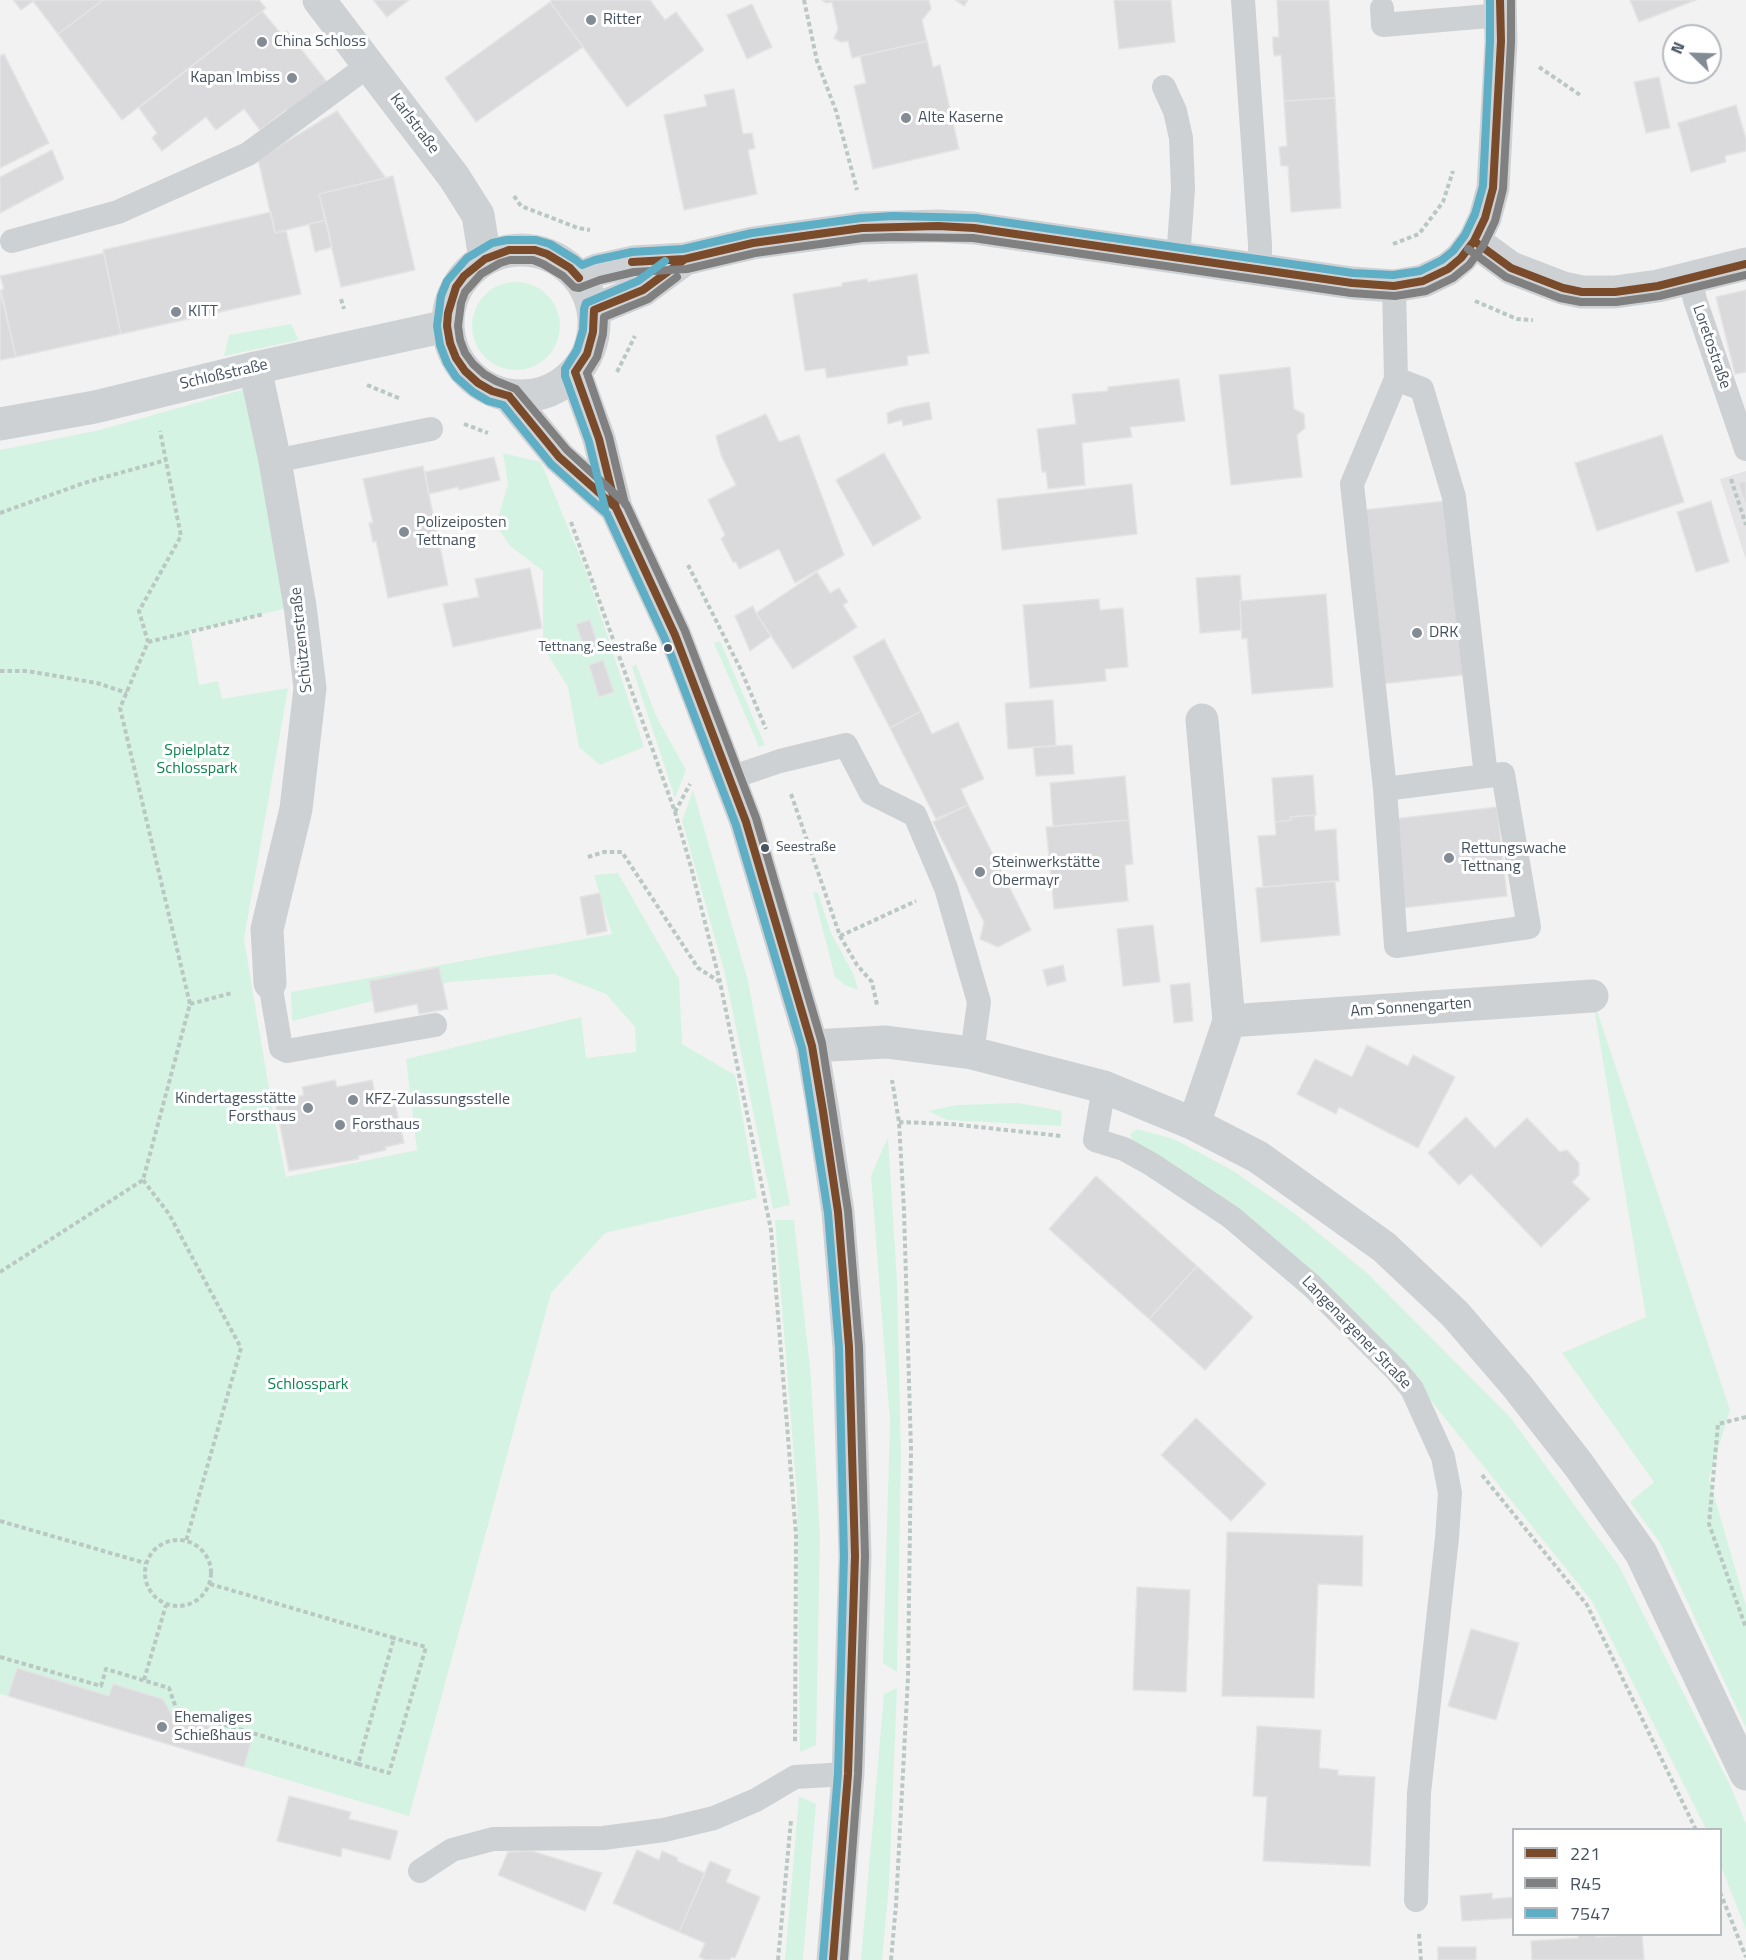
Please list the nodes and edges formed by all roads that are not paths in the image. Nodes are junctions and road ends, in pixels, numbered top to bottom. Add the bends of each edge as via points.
1 (319, 0) edge
2 (1243, 0) edge
3 (1382, 8) dead end
4 (1500, 8) edge
5 (369, 65) junction
6 (1164, 87) dead end
7 (12, 241) dead end
8 (1474, 241) junction
9 (485, 259) junction
10 (685, 259) junction
11 (1178, 259) junction
12 (1746, 264) edge
13 (1260, 271) junction
14 (579, 278) junction
15 (1690, 279) junction
16 (1394, 286) junction
17 (594, 310) junction
18 (447, 326) junction
19 (255, 368) junction
20 (575, 372) junction
21 (1396, 379) junction
22 (509, 396) junction
23 (0, 424) edge
24 (431, 429) dead end
25 (1746, 449) edge
26 (275, 461) junction
27 (616, 508) junction
28 (1202, 720) dead end
29 (1486, 776) junction
30 (730, 778) junction
31 (1385, 789) junction
32 (270, 983) joint
33 (1592, 996) dead end
34 (1229, 1020) junction
35 (435, 1025) dead end
36 (812, 1046) junction
37 (972, 1053) junction
38 (1104, 1087) junction
39 (1194, 1124) junction
40 (848, 1774) junction
41 (1746, 1774) edge
42 (420, 1871) dead end
43 (1416, 1900) dead end
44 (833, 1960) edge

1 - 5 street, Karlstraße
2 - 13 lane
3 - 4 lane via 1383,24
4 - 8 main road via 1493,188
5 - 7 lane via 248,153 118,212
5 - 9 street, Karlstraße via 478,215
6 - 11 lane via 1181,138 1183,189
8 - 15 street via 1511,268 1582,292 1615,292
8 - 16 main road via 1448,269 1423,281
9 - 14 main road via 509,250 535,250 559,260
9 - 18 main road via 456,287
10 - 11 main road via 753,243 894,226 974,228
10 - 14 main road via 633,262
10 - 17 main road via 643,290
11 - 13 main road
12 - 15 street
13 - 16 main road
14 - 17 main road
15 - 25 lane, Loretostraße
16 - 21 lane
17 - 20 main road via 587,354
18 - 19 street, Schloßstraße
18 - 22 main road via 450,343 465,372 492,391
19 - 23 street, Schloßstraße via 96,407
19 - 26 street, Schützenstraße
20 - 22 main road via 542,393
20 - 27 main road via 599,439
21 - 29 lane via 1422,389 1454,497
21 - 31 lane via 1352,484
22 - 27 main road via 559,457
24 - 26 lane
26 - 32 street, Schützenstraße via 310,687 296,809 267,929
27 - 30 main road via 675,635
28 - 34 street
29 - 31 lane
29 - 31 lane via 1503,774 1529,927 1396,946
30 - 36 main road
30 - 37 lane via 846,744 871,793 915,815 946,888 979,1002
32 - 35 lane via 281,1048 286,1052
33 - 34 street, Am Sonnengarten
34 - 39 street
36 - 37 street via 886,1042
36 - 40 main road via 838,1212 849,1347 855,1556
37 - 38 street
38 - 39 street
38 - 43 lane, Langenargener Straße via 1095,1140 1124,1149 1151,1164 1231,1217 1312,1286 1412,1389 1443,1457 1450,1493 1419,1793
39 - 41 street via 1257,1157 1384,1247 1455,1314 1517,1386 1641,1553
40 - 42 lane via 795,1777 756,1800 664,1830 603,1838 493,1839 452,1850
40 - 44 main road

